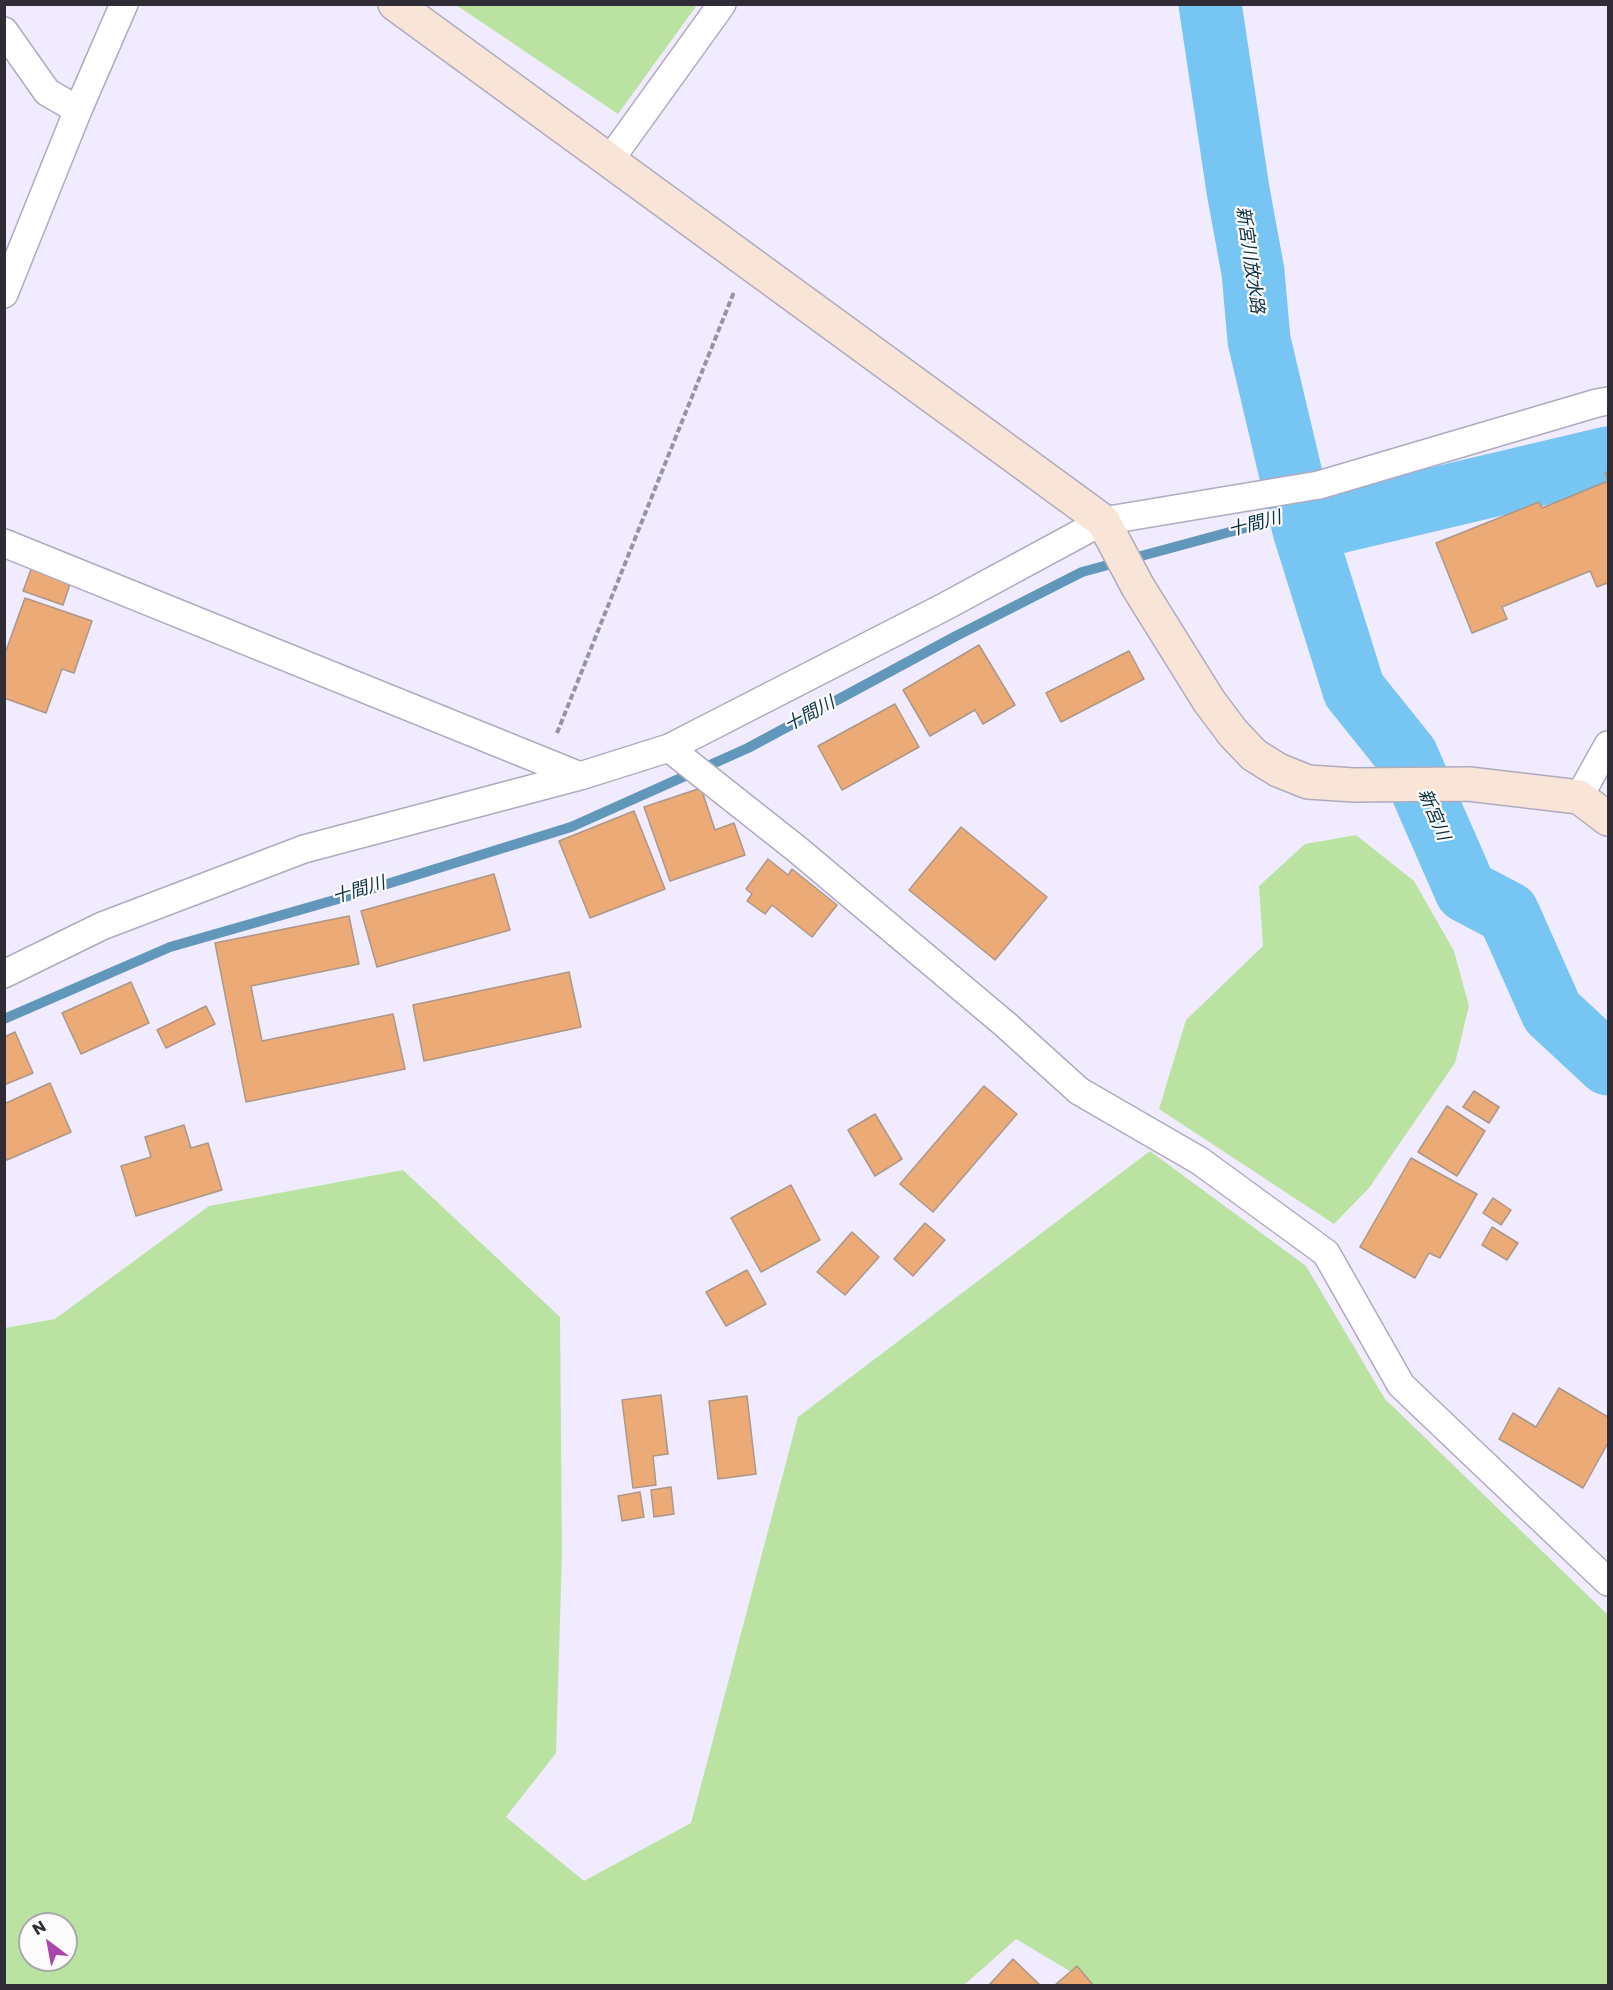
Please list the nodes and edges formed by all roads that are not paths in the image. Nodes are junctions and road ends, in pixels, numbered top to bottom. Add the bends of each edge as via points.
1 (124, 4) edge
2 (395, 4) edge
3 (722, 4) edge
4 (4, 31) edge
5 (78, 110) junction
6 (609, 161) junction
7 (4, 294) edge
8 (1604, 404) edge
9 (1103, 521) junction
10 (4, 543) edge
11 (1608, 745) edge
12 (669, 748) junction
13 (580, 776) junction
14 (1579, 796) junction
15 (1608, 819) edge
16 (4, 974) edge
17 (1608, 1582) edge

1 - 5 street
2 - 6 street
3 - 6 street
4 - 5 street via 47,92
5 - 7 street
6 - 9 street
8 - 9 street via 1319,485
9 - 12 street
9 - 14 street via 1138,587 1209,701 1254,755 1278,770 1308,782 1469,784
10 - 13 street
11 - 14 street
12 - 13 street
12 - 17 street via 807,858 1079,1091 1200,1161 1326,1253 1401,1385
13 - 16 street via 304,849 102,926
14 - 15 street

